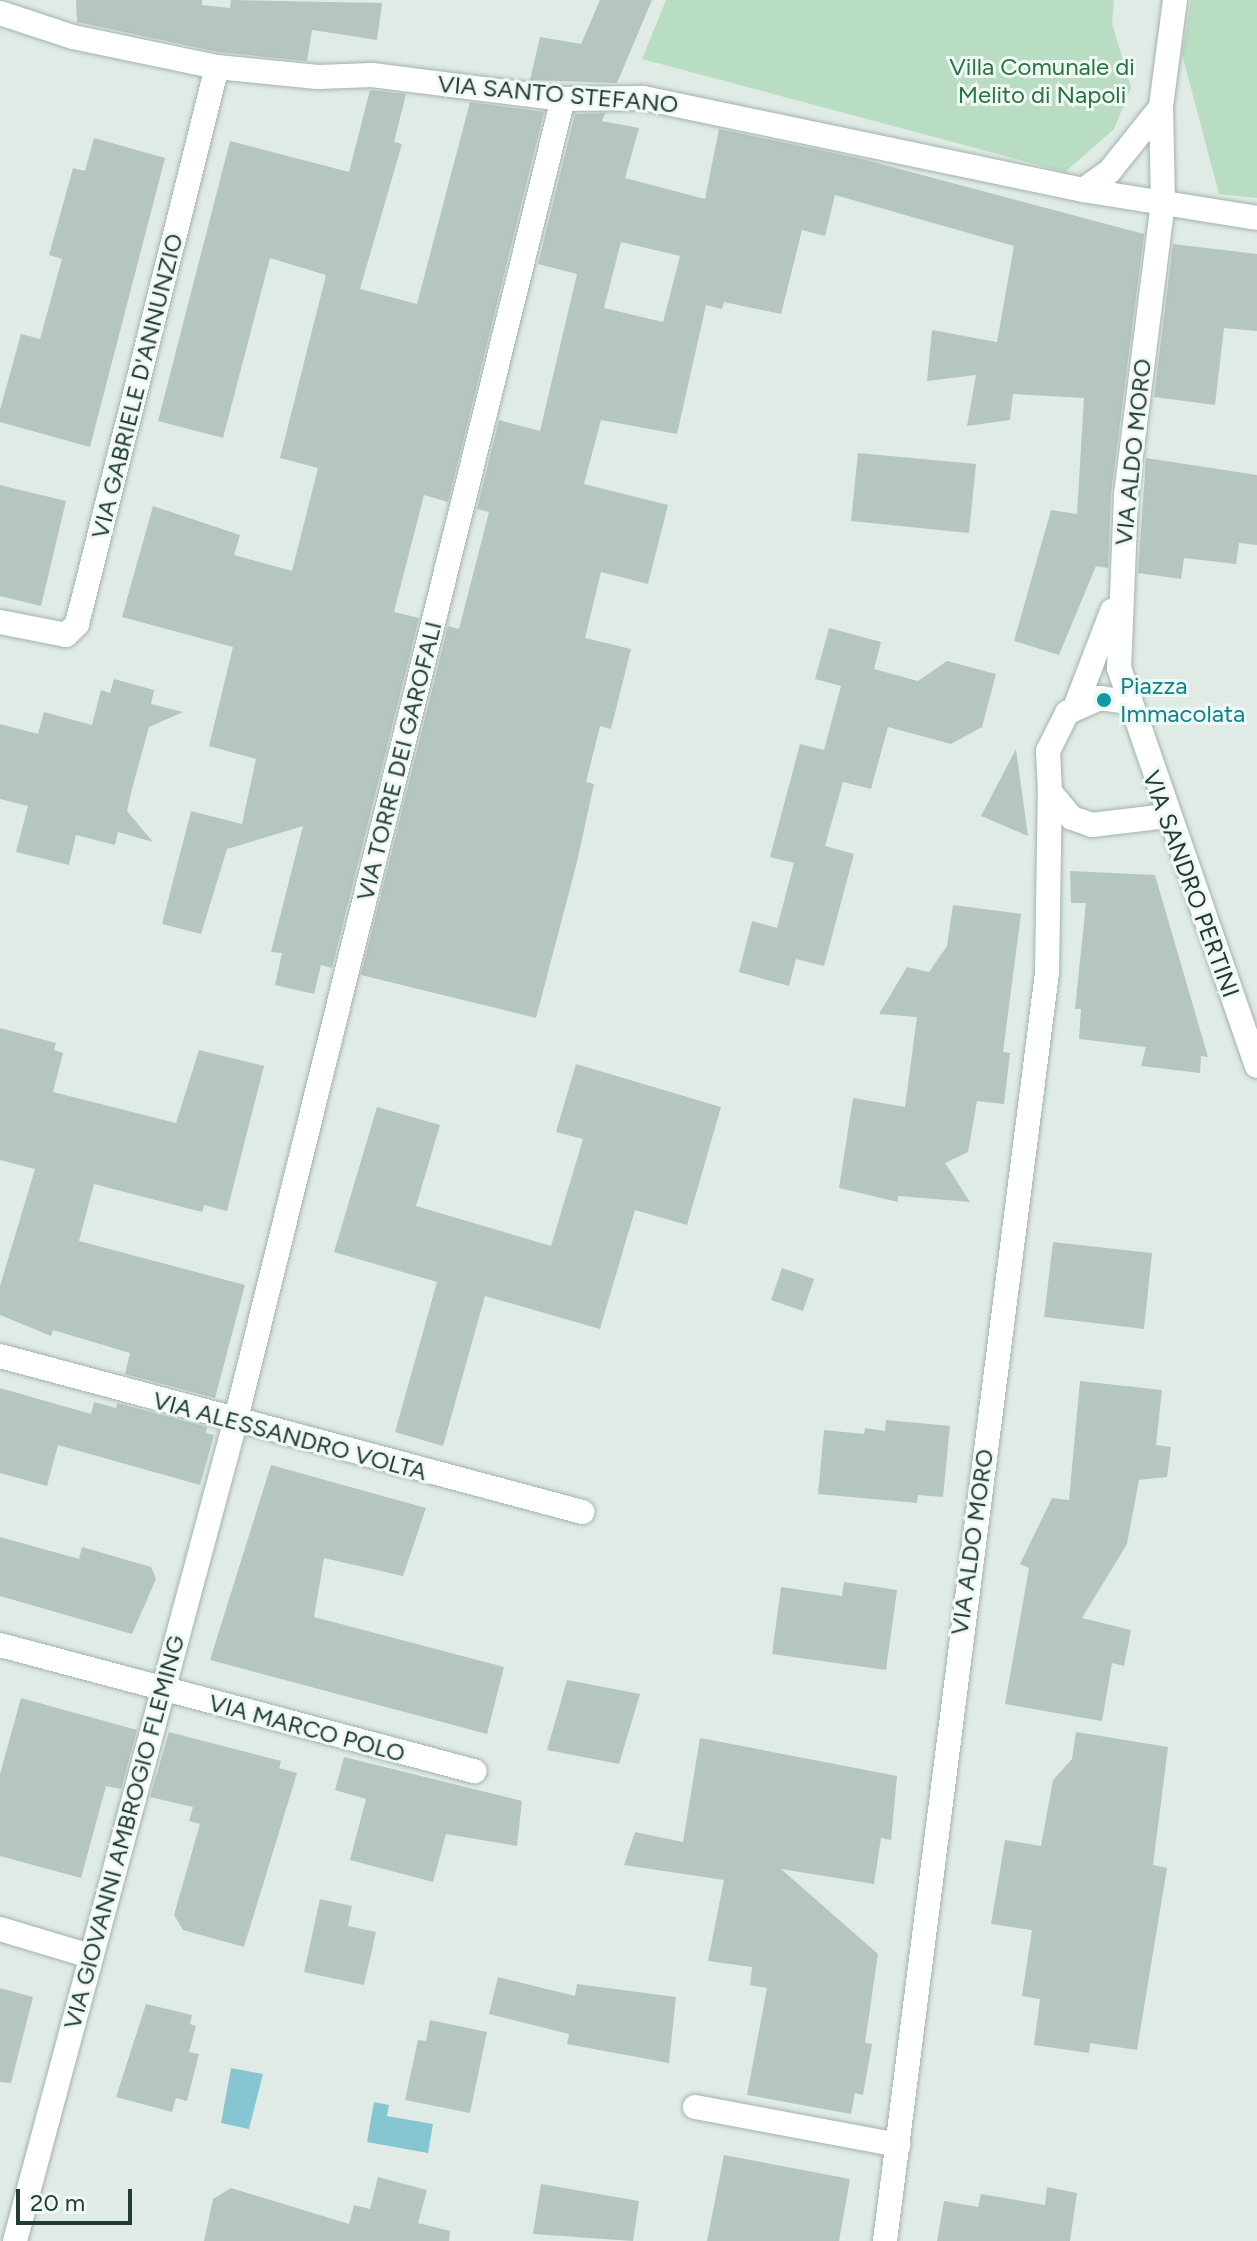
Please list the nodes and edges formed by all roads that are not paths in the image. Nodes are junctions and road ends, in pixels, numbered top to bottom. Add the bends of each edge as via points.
1 (1175, 0) edge
2 (0, 13) edge
3 (217, 67) junction
4 (563, 99) junction
5 (1161, 107) junction
6 (1083, 190) junction
7 (1163, 202) junction
8 (1257, 218) edge
9 (1120, 590) junction
10 (0, 622) edge
11 (1126, 702) junction
12 (1076, 705) junction
13 (1157, 790) junction
14 (1050, 792) junction
15 (1137, 816) junction
16 (1166, 816) junction
17 (1072, 818) junction
18 (1049, 842) junction
19 (1257, 1066) edge
20 (0, 1356) edge
21 (235, 1423) junction
22 (582, 1512) dead end
23 (0, 1645) edge
24 (162, 1690) junction
25 (475, 1771) dead end
26 (0, 1929) edge
27 (90, 1956) junction
28 (695, 2107) dead end
29 (898, 2145) junction
30 (15, 2241) edge
31 (885, 2241) edge

1 - 5 street, VIA ALDO MORO
2 - 3 street, VIA SANTO STEFANO via 73,37
3 - 4 street, VIA SANTO STEFANO via 318,77 372,75
3 - 10 street, VIA GABRIELE D'ANNUNZIO via 77,624 66,635
4 - 6 street, VIA SANTO STEFANO via 643,98
4 - 21 street, VIA TORRE DEI GAROFALI
5 - 6 street via 1109,172
5 - 7 street, VIA ALDO MORO
6 - 7 street, VIA SANTO STEFANO
7 - 8 street, VIA SANTO STEFANO
7 - 9 street, VIA ALDO MORO
9 - 11 street, VIA ALDO MORO via 1119,668
9 - 12 street
11 - 12 street via 1100,698
11 - 13 street, VIA SANDRO PERTINI
12 - 14 street via 1048,751
13 - 15 street
13 - 16 street, VIA SANDRO PERTINI
14 - 17 street
14 - 18 street
15 - 16 street
15 - 17 street via 1116,825
16 - 19 street, VIA SANDRO PERTINI
17 - 18 street
18 - 29 street, VIA ALDO MORO via 1047,973
20 - 21 street, VIA ALESSANDRO VOLTA
21 - 22 street, VIA ALESSANDRO VOLTA
21 - 24 street, VIA GIOVANNI AMBROGIO FLEMING
23 - 24 street, VIA MARCO POLO
24 - 25 street, VIA MARCO POLO
24 - 27 street, VIA GIOVANNI AMBROGIO FLEMING
26 - 27 street
27 - 30 street, VIA GIOVANNI AMBROGIO FLEMING
28 - 29 street
29 - 31 street, VIA ALDO MORO

